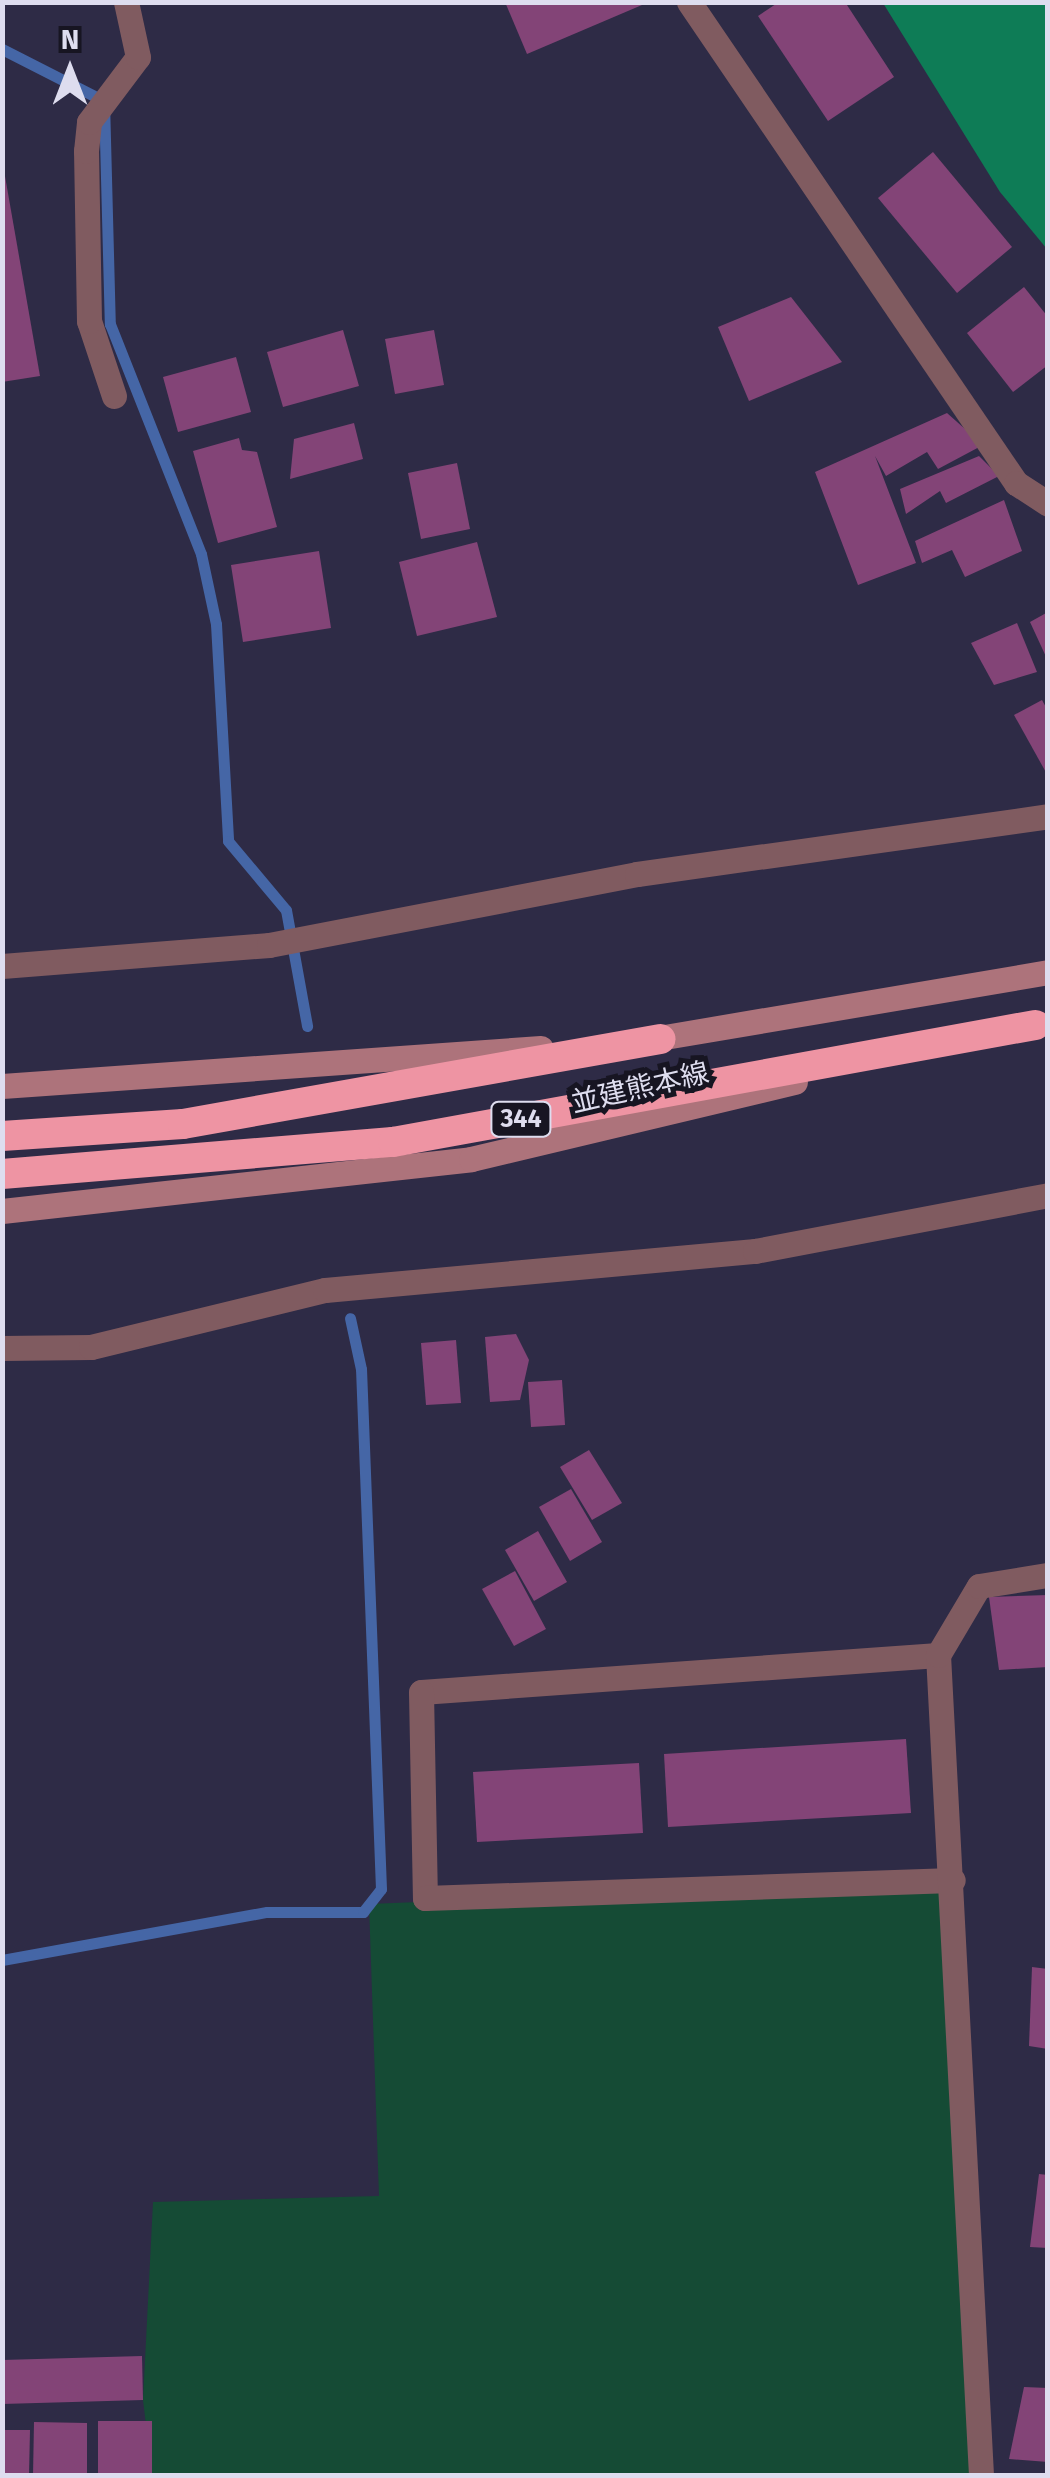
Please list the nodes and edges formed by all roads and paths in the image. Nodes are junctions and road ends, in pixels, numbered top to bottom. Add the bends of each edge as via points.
1 (126, 2) edge
2 (689, 2) edge
3 (114, 396) dead end
4 (1048, 504) edge
5 (1048, 816) edge
6 (2, 966) edge
7 (1048, 972) edge
8 (1041, 1024) edge
9 (660, 1039) junction
10 (2, 1086) edge
11 (2, 1136) edge
12 (2, 1174) edge
13 (1048, 1195) edge
14 (2, 1211) edge
15 (2, 1348) edge
16 (1048, 1576) edge
17 (938, 1656) junction
18 (954, 1880) junction
19 (981, 2475) edge

1 - 3 street via 138,57 89,122 86,151 90,320
2 - 4 street via 1016,483
5 - 6 street via 637,874 269,945
7 - 9 main road, 並建熊本線
8 - 12 highway, 344 via 393,1142
8 - 14 main road, 並建熊本線 via 471,1159
9 - 10 main road, 並建熊本線
9 - 11 highway, 344 via 183,1124
13 - 15 street via 755,1251 325,1290 90,1347
16 - 17 street via 979,1586
17 - 18 street
17 - 18 street via 421,1692 425,1898
18 - 19 street

